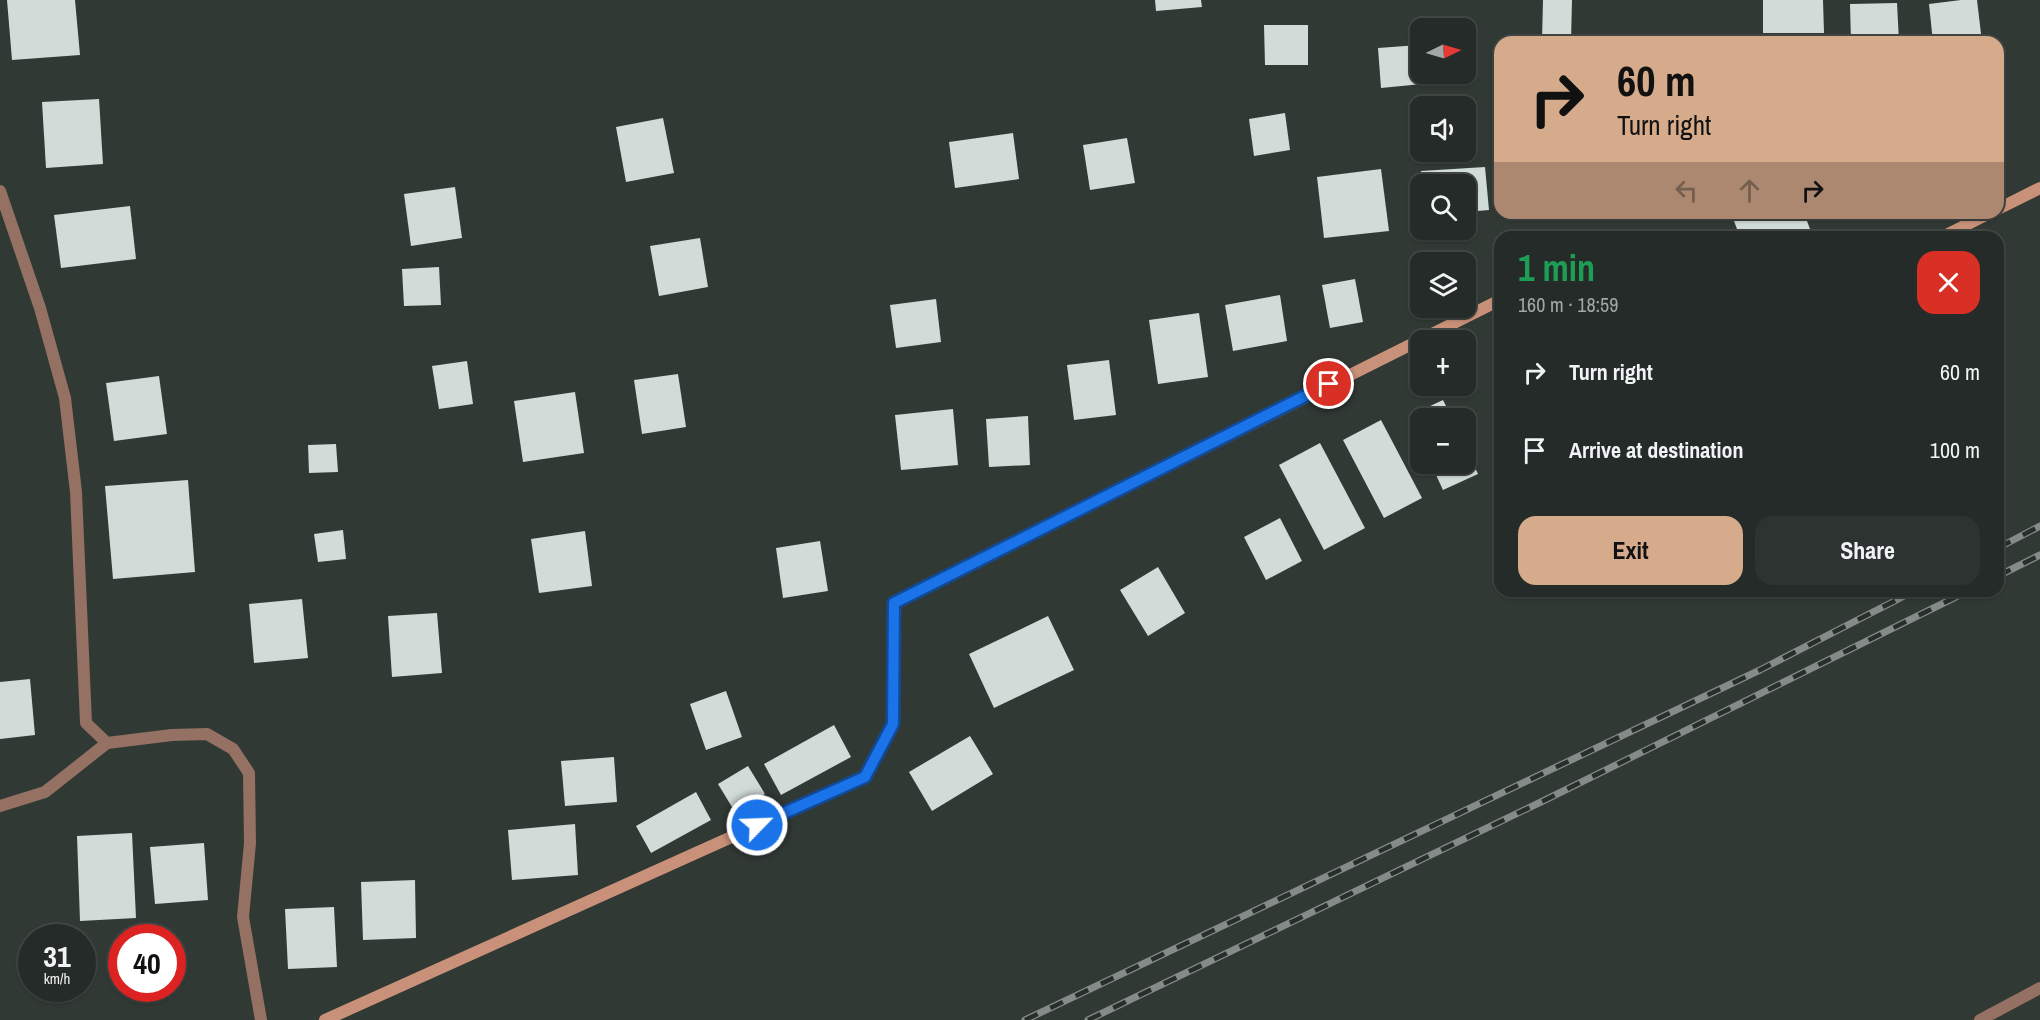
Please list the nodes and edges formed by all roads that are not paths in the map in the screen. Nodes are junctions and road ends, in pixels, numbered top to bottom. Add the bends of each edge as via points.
1 (2040, 188) edge
2 (0, 191) edge
3 (2004, 206) edge
4 (1978, 219) edge
5 (1954, 231) edge
6 (1494, 303) edge
7 (107, 743) junction
8 (0, 806) edge
9 (2040, 988) edge
10 (261, 1020) edge
11 (325, 1020) edge
12 (1980, 1020) edge

1 - 3 street
2 - 7 street via 40,308 65,398 76,492 86,723
4 - 5 street
6 - 11 street via 894,603 893,724 865,777
7 - 8 street via 45,792
7 - 10 street via 207,734 233,749 249,773 250,843 243,917
9 - 12 street

